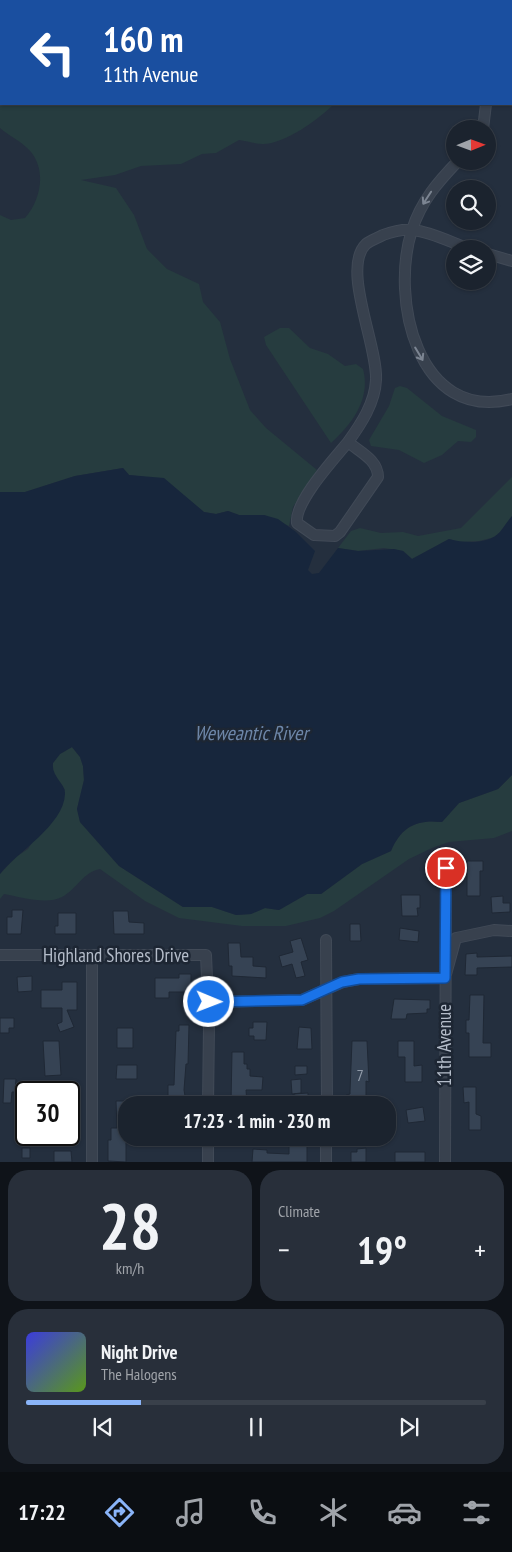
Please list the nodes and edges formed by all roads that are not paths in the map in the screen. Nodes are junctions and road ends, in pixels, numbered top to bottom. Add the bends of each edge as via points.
1 (486, 105) edge
2 (484, 120) edge
3 (448, 170) edge
4 (412, 230) junction
5 (446, 241) edge
6 (496, 256) edge
7 (512, 261) edge
8 (512, 399) edge
9 (348, 442) junction
10 (446, 868) dead end
11 (512, 931) edge
12 (326, 940) dead end
13 (0, 956) edge
14 (92, 956) junction
15 (445, 978) junction
16 (328, 988) junction
17 (209, 1002) junction
18 (208, 1096) edge
19 (327, 1096) edge
20 (208, 1146) edge
21 (326, 1146) edge
22 (92, 1162) edge
23 (208, 1162) edge
24 (326, 1162) edge
25 (445, 1162) edge

1 - 2 street
3 -> 4 street via 423,203
4 - 5 street
4 -> 8 street via 403,285 415,348 430,371 454,394 482,402
4 - 9 street via 388,233 366,244 358,260 358,285 373,347 376,379 371,401
6 - 7 street
9 - 9 street via 319,478 296,517 297,523 314,535 335,536 340,532 378,477 374,462
10 - 15 street, 11th Avenue
11 - 15 street via 494,930 456,938
12 - 16 street
13 - 14 street, Highland Shores Drive
14 - 17 street, Highland Shores Drive via 206,955
14 - 22 street
15 - 16 street via 359,979
15 - 25 street, 11th Avenue
16 - 17 street via 302,1000
16 - 19 street
17 - 18 street
20 - 23 street
21 - 24 street

